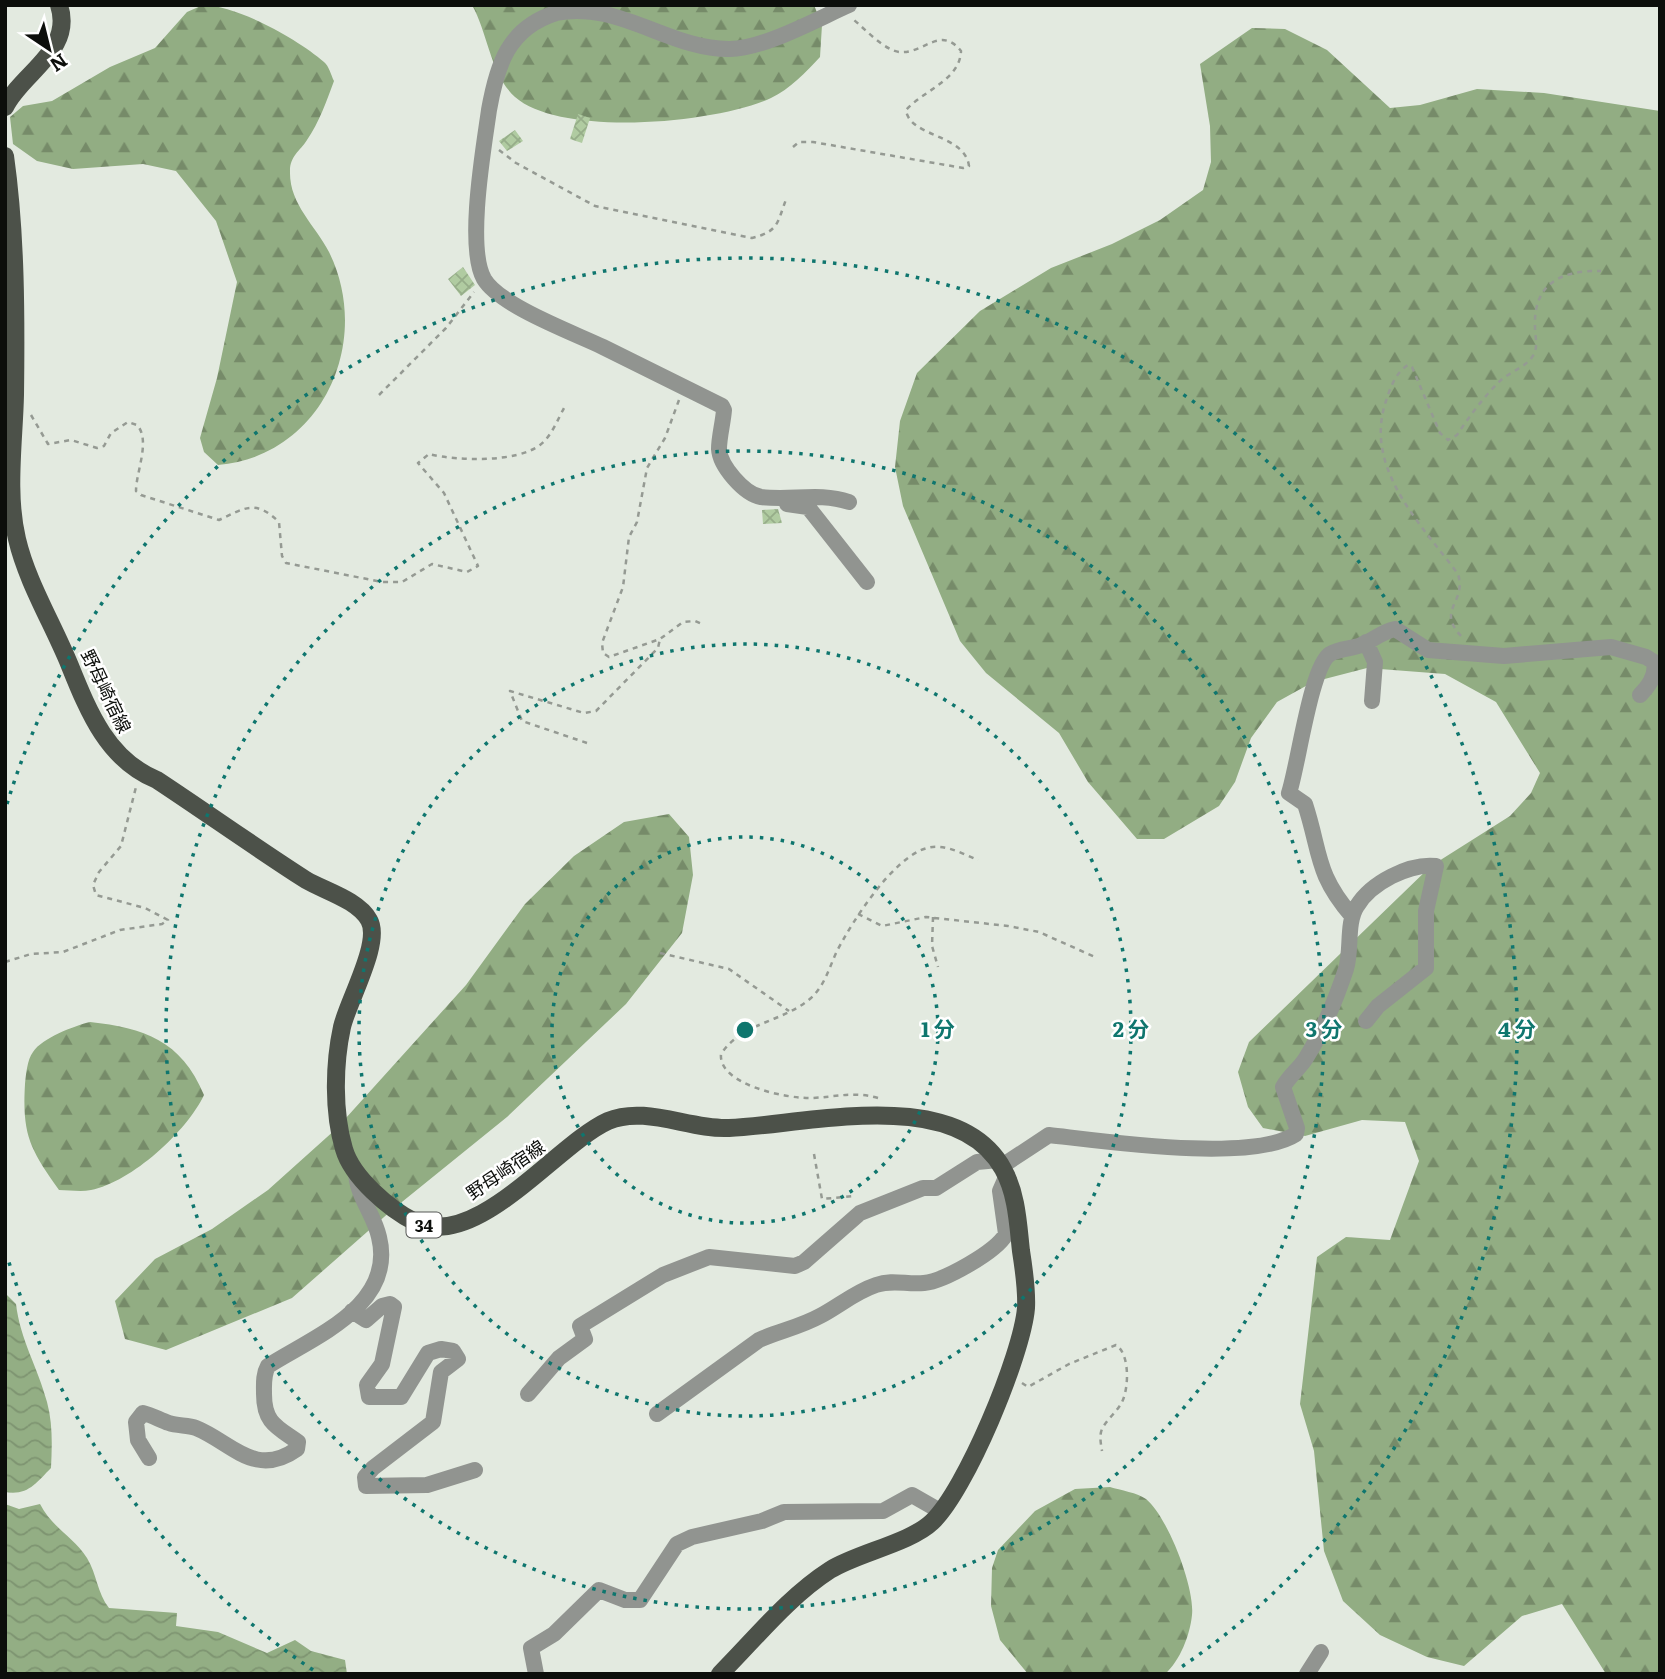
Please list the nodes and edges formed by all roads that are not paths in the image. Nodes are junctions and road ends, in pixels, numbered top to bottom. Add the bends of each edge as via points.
1 (59, 5) edge
2 (844, 7) edge
3 (5, 107) edge
4 (5, 156) edge
5 (758, 496) junction
6 (849, 502) dead end
7 (867, 582) dead end
8 (1366, 642) junction
9 (1640, 695) dead end
10 (1372, 701) dead end
11 (1352, 916) junction
12 (1366, 1021) dead end
13 (1002, 1167) junction
14 (356, 1171) junction
15 (352, 1311) junction
16 (528, 1394) dead end
17 (657, 1415) dead end
18 (149, 1458) dead end
19 (475, 1470) dead end
20 (940, 1511) junction
21 (1321, 1653) dead end
22 (536, 1674) edge
23 (720, 1674) edge
24 (1307, 1674) edge

1 - 3 main road via 62,18 54,47
2 - 5 street via 732,50 700,45 598,11 569,10 537,20 519,32 505,50 493,86 478,198 478,247 484,280 544,321 722,406 719,450 723,461 732,477
4 - 14 main road, 野母崎宿線 / 34 via 10,187 17,539 106,742 139,773 157,780 369,919 373,942 342,1025 336,1065 344,1152
5 - 6 street via 830,496
5 - 7 street via 768,502 808,507
8 - 9 street via 1395,629 1428,650 1472,654 1504,656 1611,647 1654,662 1651,682
8 - 10 street via 1375,662
8 - 11 street via 1329,654 1320,665 1289,793 1305,804 1316,856 1332,892
11 - 12 street via 1367,893 1389,878 1438,867 1426,911 1426,968
11 - 13 street via 1346,968 1316,1039 1283,1087 1296,1134 1281,1141 1209,1148 1049,1135
13 - 14 main road, 野母崎宿線 / 34 via 980,1142 966,1134 903,1116 835,1116 728,1129 621,1117 589,1132 495,1205 460,1223 438,1226 419,1224 405,1216
13 - 16 street via 977,1162 936,1188 923,1188 860,1213 795,1266 709,1257 663,1275 580,1326 585,1339 559,1358
13 - 17 street via 1006,1234 993,1248 950,1274 925,1283 877,1284 820,1316 776,1332
13 - 20 main road via 1015,1202 1026,1307 1016,1356 972,1458
14 - 15 street via 359,1191 375,1222 381,1256 373,1284
15 - 18 street via 328,1332 268,1366 264,1374 264,1410 281,1431 298,1442 297,1449 278,1459 256,1459 236,1454 196,1428 143,1413 136,1422 138,1440
15 - 19 street via 366,1320 382,1306 394,1307 382,1364 367,1385 369,1397 401,1397 428,1353 453,1351 458,1359 440,1372 433,1422 368,1472 366,1486 427,1485
20 - 22 street via 912,1495 883,1511 784,1512 692,1537 677,1544 640,1600 625,1600 599,1590 554,1634 531,1648
20 - 23 main road via 923,1528 832,1568 801,1591
21 - 24 street

